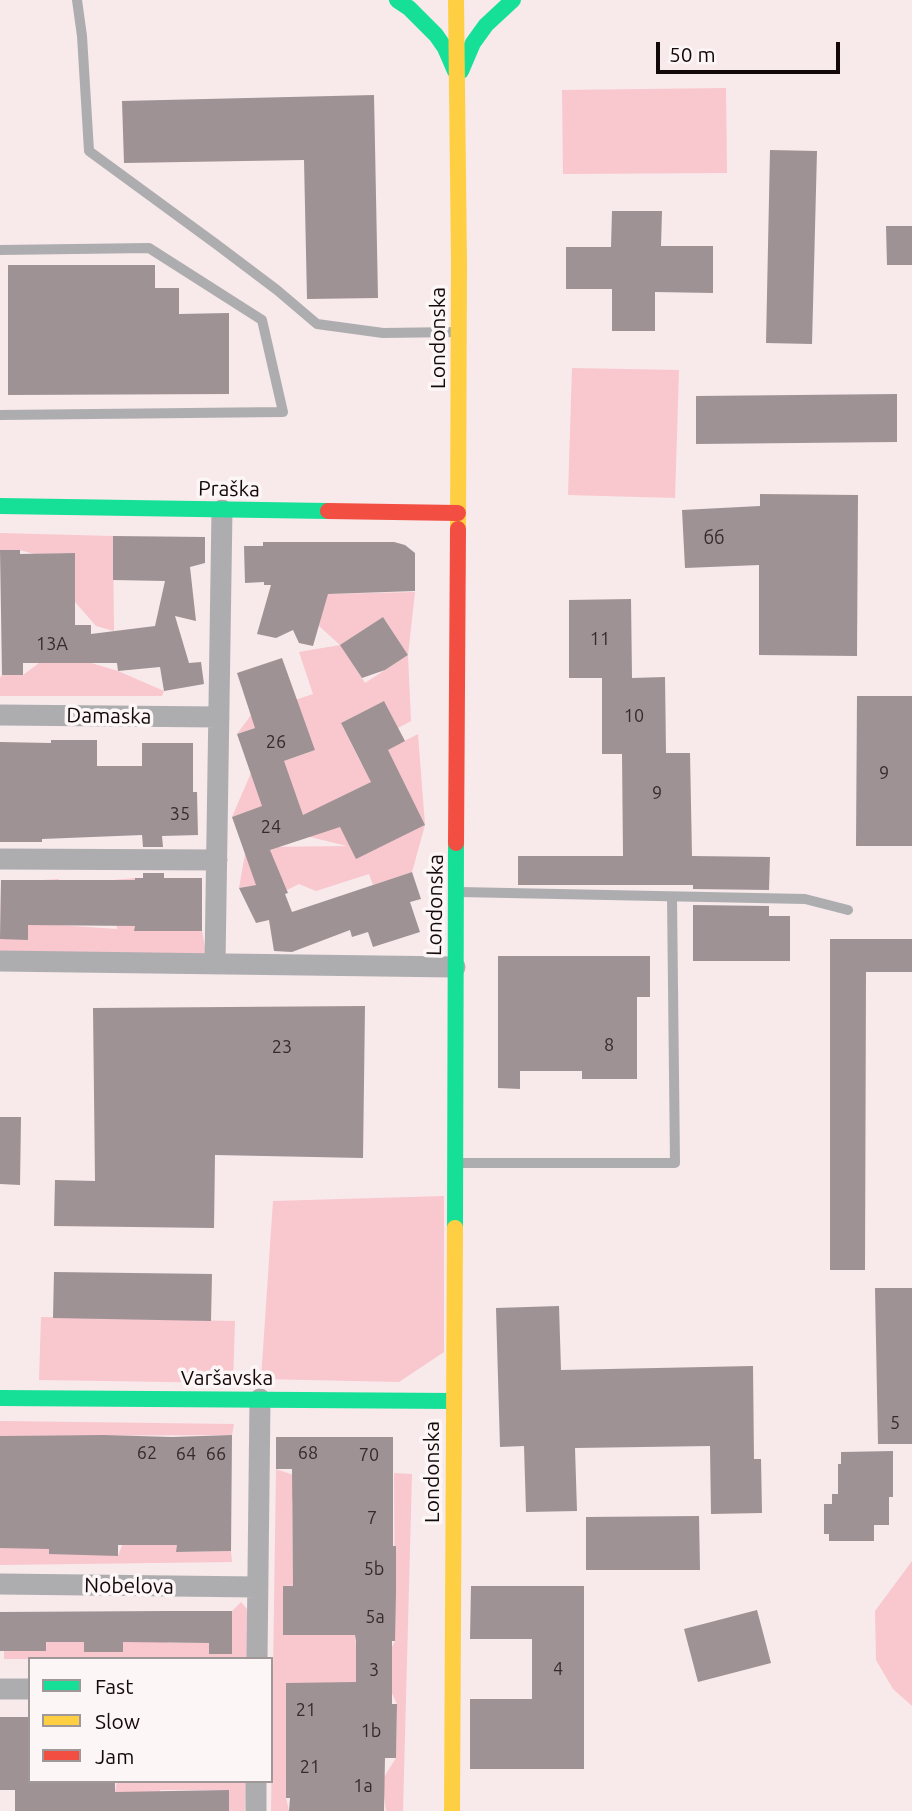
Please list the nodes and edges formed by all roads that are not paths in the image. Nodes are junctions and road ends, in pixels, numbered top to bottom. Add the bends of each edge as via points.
1 (77, 0) edge
2 (397, 0) edge
3 (456, 0) edge
4 (513, 0) edge
5 (457, 82) junction
6 (0, 250) edge
7 (459, 332) junction
8 (0, 415) edge
9 (0, 506) edge
10 (222, 510) junction
11 (458, 513) junction
12 (0, 715) edge
13 (219, 717) junction
14 (0, 859) edge
15 (217, 860) junction
16 (456, 892) junction
17 (672, 897) junction
18 (848, 910) dead end
19 (0, 961) edge
20 (215, 963) junction
21 (455, 967) junction
22 (455, 1163) junction
23 (0, 1398) edge
24 (260, 1399) junction
25 (454, 1401) junction
26 (0, 1584) edge
27 (258, 1587) junction
28 (257, 1657) edge
29 (0, 1689) edge
30 (28, 1689) edge
31 (256, 1783) edge
32 (256, 1811) edge
33 (452, 1811) edge

1 - 7 lane via 89,151 317,324 383,333
2 - 5 street via 436,35
3 - 5 street, Londonska
4 - 5 street via 499,10 473,44
5 - 7 street, Londonska
6 - 8 lane via 149,248 262,320 283,412
7 - 11 street, Londonska
9 - 10 street, Praška
10 - 11 street, Praška
10 - 13 street
11 - 16 street, Londonska
12 - 13 street, Damaska
13 - 15 street
14 - 15 street
15 - 20 street
16 - 17 lane
16 - 21 street, Londonska
17 - 18 lane via 805,899
17 - 22 lane via 675,1163
19 - 20 street
20 - 21 street
21 - 22 street, Londonska
22 - 25 street, Londonska
23 - 24 street, Varšavska
24 - 25 street, Varšavska
24 - 27 street
25 - 33 street, Londonska
26 - 27 street, Nobelova
27 - 28 street
29 - 30 street
31 - 32 street

